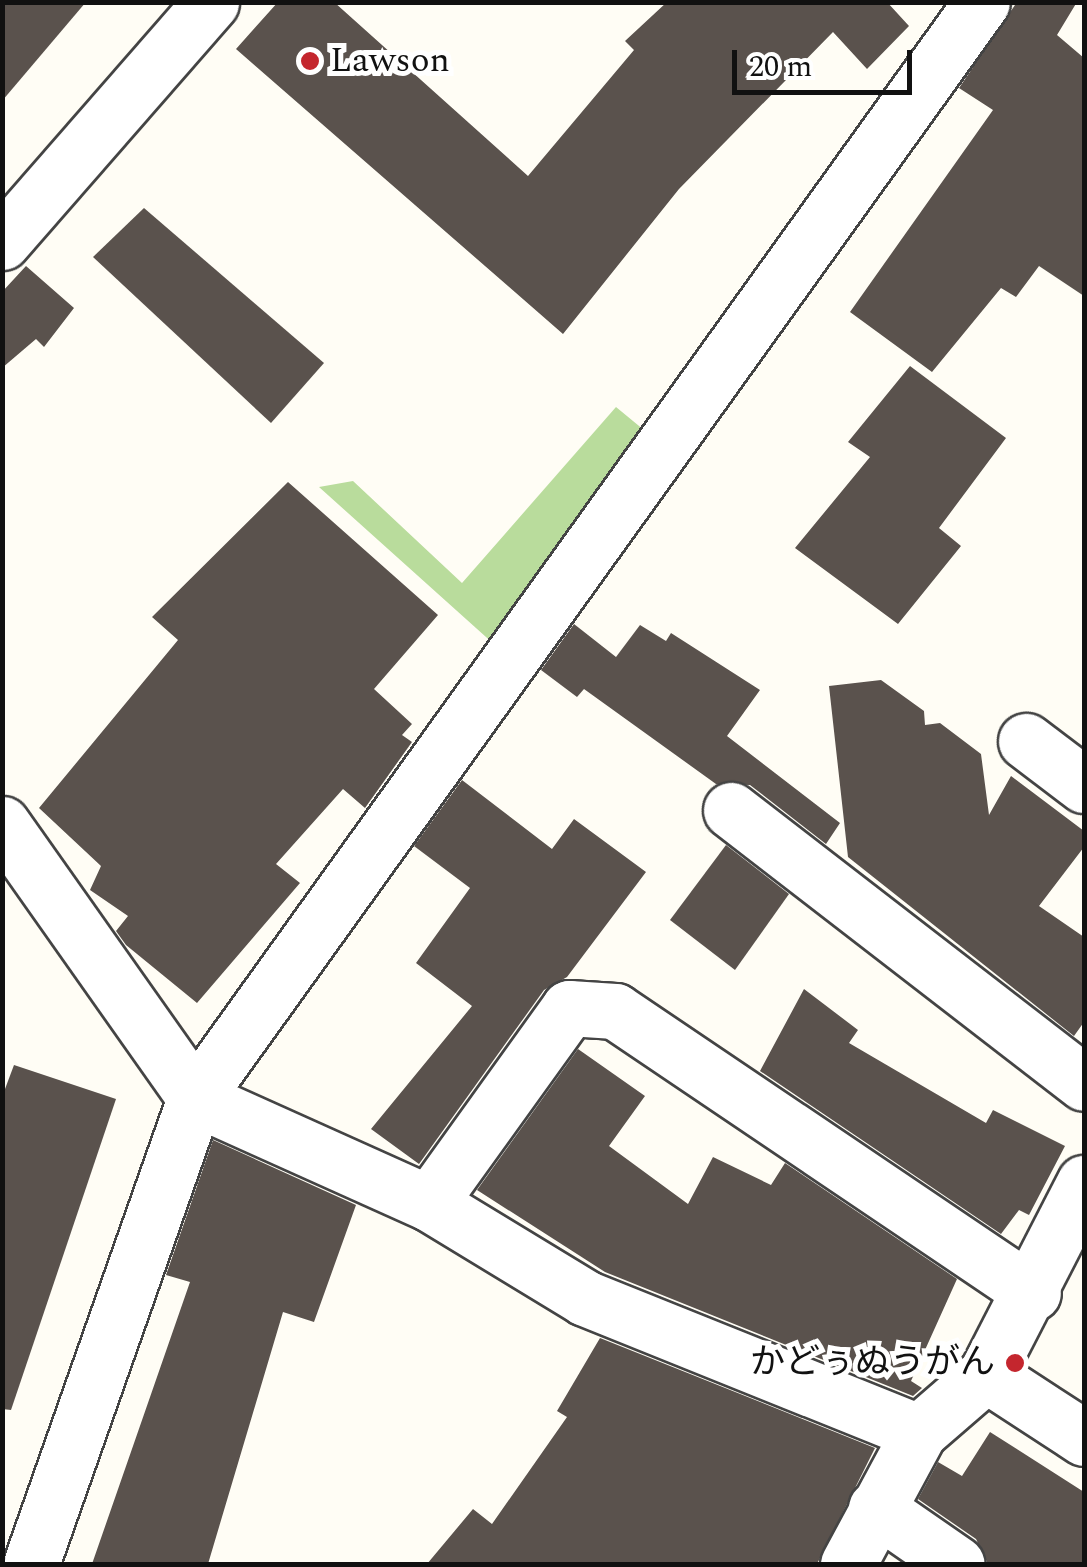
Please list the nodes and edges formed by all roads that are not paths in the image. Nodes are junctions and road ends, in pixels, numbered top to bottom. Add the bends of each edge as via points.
1 (211, 2) edge
2 (982, 2) edge
3 (2, 242) edge
4 (1026, 741) dead end
5 (1084, 786) edge
6 (730, 810) dead end
7 (2, 824) edge
8 (1084, 1084) edge
9 (195, 1098) junction
10 (1084, 1183) edge
11 (428, 1203) junction
12 (1033, 1293) junction
13 (986, 1374) junction
14 (919, 1432) junction
15 (1084, 1438) edge
16 (876, 1508) junction
17 (24, 1552) edge
18 (848, 1564) edge
19 (956, 1564) edge

1 - 3 street
2 - 9 street
4 - 5 street
6 - 8 street
7 - 9 street
9 - 11 street
9 - 17 street
10 - 12 street
11 - 12 street via 569,1008 614,1011
11 - 14 street via 585,1298
12 - 13 street
13 - 14 street
13 - 15 street
14 - 16 street
16 - 18 street
16 - 19 street

